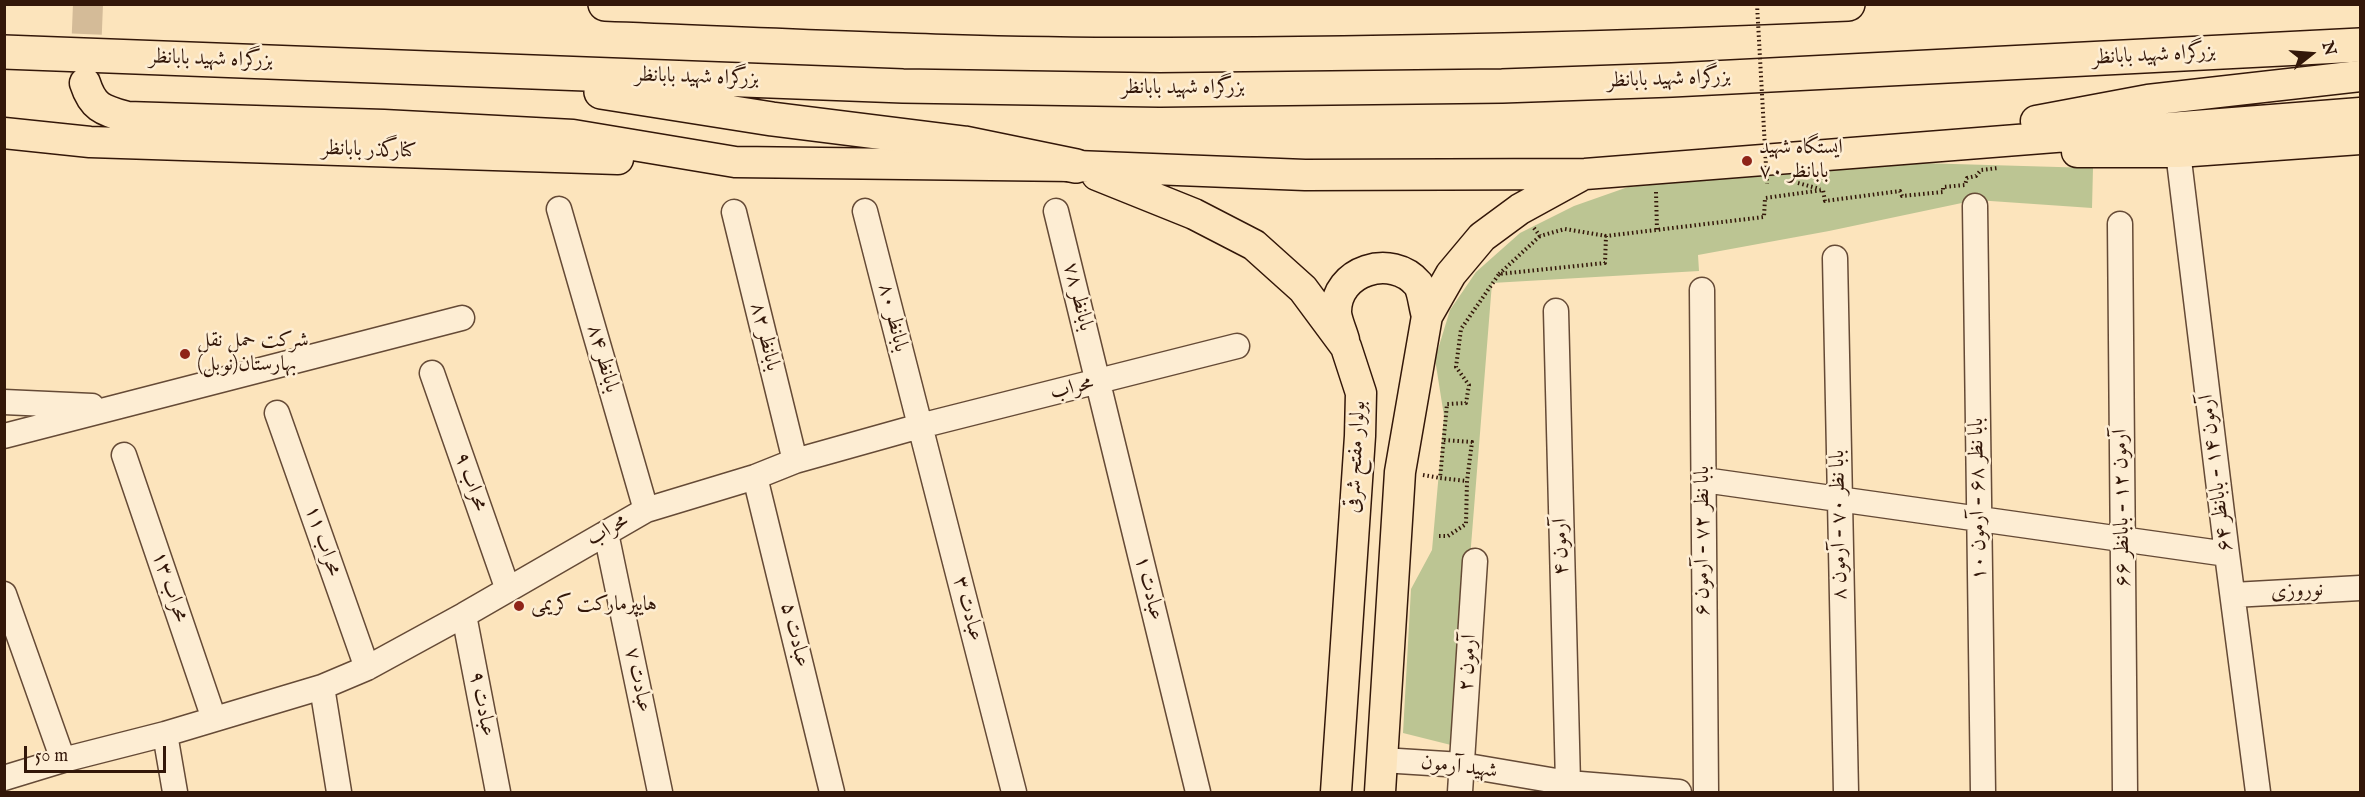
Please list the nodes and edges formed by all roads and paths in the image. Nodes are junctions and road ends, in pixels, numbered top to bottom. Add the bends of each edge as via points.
1 (604, 4) edge
2 (1756, 4) edge
3 (1848, 4) edge
4 (2361, 45) edge
5 (4, 52) edge
6 (454, 69) junction
7 (2361, 76) edge
8 (85, 83) tunnel mouth
9 (2361, 113) edge
10 (4, 133) edge
11 (2361, 139) edge
12 (1870, 152) junction
13 (2178, 152) junction
14 (735, 162) junction
15 (1076, 166) junction
16 (1656, 167) junction
17 (1585, 174) junction
18 (1797, 182) dead end
19 (1767, 184) dead end
20 (1823, 190) dead end
21 (1975, 206) dead end
22 (559, 208) dead end
23 (1520, 209) junction
24 (865, 211) dead end
25 (1056, 211) dead end
26 (734, 212) dead end
27 (2120, 224) dead end
28 (1657, 230) dead end
29 (1540, 236) junction
30 (1606, 236) dead end
31 (1835, 258) dead end
32 (1499, 274) dead end
33 (1702, 290) dead end
34 (1556, 311) dead end
35 (1427, 316) junction
36 (462, 318) dead end
37 (1237, 346) dead end
38 (1346, 347) junction
39 (432, 374) dead end
40 (1098, 383) junction
41 (4, 402) edge
42 (118, 407) junction
43 (278, 414) dead end
44 (920, 426) junction
45 (4, 436) edge
46 (1444, 440) dead end
47 (124, 455) dead end
48 (795, 462) junction
49 (755, 477) junction
50 (1704, 480) junction
51 (1467, 481) dead end
52 (1840, 500) junction
53 (646, 510) junction
54 (1980, 519) junction
55 (606, 533) junction
56 (2123, 539) junction
57 (2227, 554) junction
58 (1475, 561) dead end
59 (2361, 588) edge
60 (508, 590) junction
61 (4, 594) edge
62 (2233, 596) junction
63 (464, 615) junction
64 (367, 668) junction
65 (322, 687) junction
66 (214, 719) junction
67 (165, 734) junction
68 (63, 760) junction
69 (1382, 760) junction
70 (1462, 765) junction
71 (4, 778) edge
72 (1568, 783) junction
73 (1334, 790) edge
74 (175, 792) edge
75 (339, 792) edge
76 (498, 792) edge
77 (660, 792) edge
78 (832, 792) edge
79 (1014, 792) edge
80 (1198, 792) edge
81 (1380, 792) edge
82 (1460, 792) edge
83 (1680, 792) edge
84 (1706, 792) edge
85 (1846, 792) edge
86 (1983, 792) edge
87 (2125, 792) edge
88 (2258, 792) edge

1 - 3 highway via 1165,20
2 - 19 path, bridge
4 - 6 highway, بزرگراه شهید بابانظر via 1502,86 1160,90 903,86
5 - 6 highway, بزرگراه شهید بابانظر
6 - 15 highway via 772,119 964,144
7 - 12 main road via 2148,100
8 - 14 main road via 89,97 101,109 127,117 573,135
9 - 12 main road
10 - 14 main road, کنارگذر بابانظر via 90,142
11 - 13 main road
12 - 13 main road
12 - 16 main road
13 - 57 street, آرمون ۱۴ - بابانظر ۶۴
14 - 15 main road
15 - 17 main road via 1305,175
15 - 38 main road, بولوار مفتح شرقی via 1194,214 1254,245 1303,289
16 - 17 main road
16 - 28 path
17 - 23 main road, بولوار مفتح شرقی
18 - 20 path
21 - 54 street, بابا نظر ۶۸ - آرمون ۱۰
22 - 53 street, بابانظر ۸۴
23 - 29 path
23 - 35 main road, بولوار مفتح شرقی via 1482,237 1451,274
24 - 44 street, بابانظر ۸۰
25 - 40 street, بابانظر ۷۸
26 - 48 street, بابانظر ۸۲
27 - 56 street, آرمون ۱۲ - بابانظر ۶۶
29 - 30 path via 1565,229
29 - 32 path
31 - 52 street, بابا نظر ۷۰ - آرمون ۸
33 - 50 street, بابا نظر ۷۲ - آرمون ۶
34 - 72 street, آرمون ۴
35 - 38 main road via 1419,285 1402,272 1377,268 1355,274 1341,292 1336,314
35 - 69 main road, بولوار مفتح شرقی via 1400,472
36 - 42 street
37 - 40 street, محراب
38 - 73 main road, بولوار مفتح شرقی via 1361,393
39 - 60 street, محراب ۹
40 - 44 street, محراب
40 - 80 street, عبادت ۱
41 - 42 street
42 - 45 street
43 - 64 street, محراب ۱۱
44 - 48 street, محراب
44 - 79 street, عبادت ۳
46 - 51 path via 1472,442
47 - 66 street, محراب ۱۳
48 - 49 street, محراب
49 - 53 street, محراب
49 - 78 street, عبادت ۵
50 - 52 street
50 - 84 street, بابا نظر ۷۲ - آرمون ۶
52 - 54 street
52 - 85 street, بابا نظر ۷۰ - آرمون ۸
53 - 55 street, محراب
54 - 56 street
54 - 86 street, بابا نظر ۶۸ - آرمون ۱۰
55 - 60 street, محراب
55 - 77 street, عبادت ۷
56 - 57 street
56 - 87 street, آرمون ۱۲ - بابانظر ۶۶
57 - 62 street, آرمون ۱۴ - بابانظر ۶۴
58 - 70 street, آرمون ۲
59 - 62 street, نوروزی
60 - 63 street, محراب
61 - 68 street
62 - 88 street, آرمون ۱۴ - بابانظر ۶۴
63 - 64 street, محراب
63 - 76 street, عبادت ۹
64 - 65 street, محراب
65 - 66 street, محراب
65 - 75 street
66 - 67 street, محراب
67 - 68 street, محراب
67 - 74 street
68 - 71 street, محراب
69 - 70 street, شهید آرمون
69 - 81 main road, بولوار مفتح شرقی
70 - 72 street, شهید آرمون
70 - 82 street, آرمون ۲
72 - 83 street, شهید آرمون

